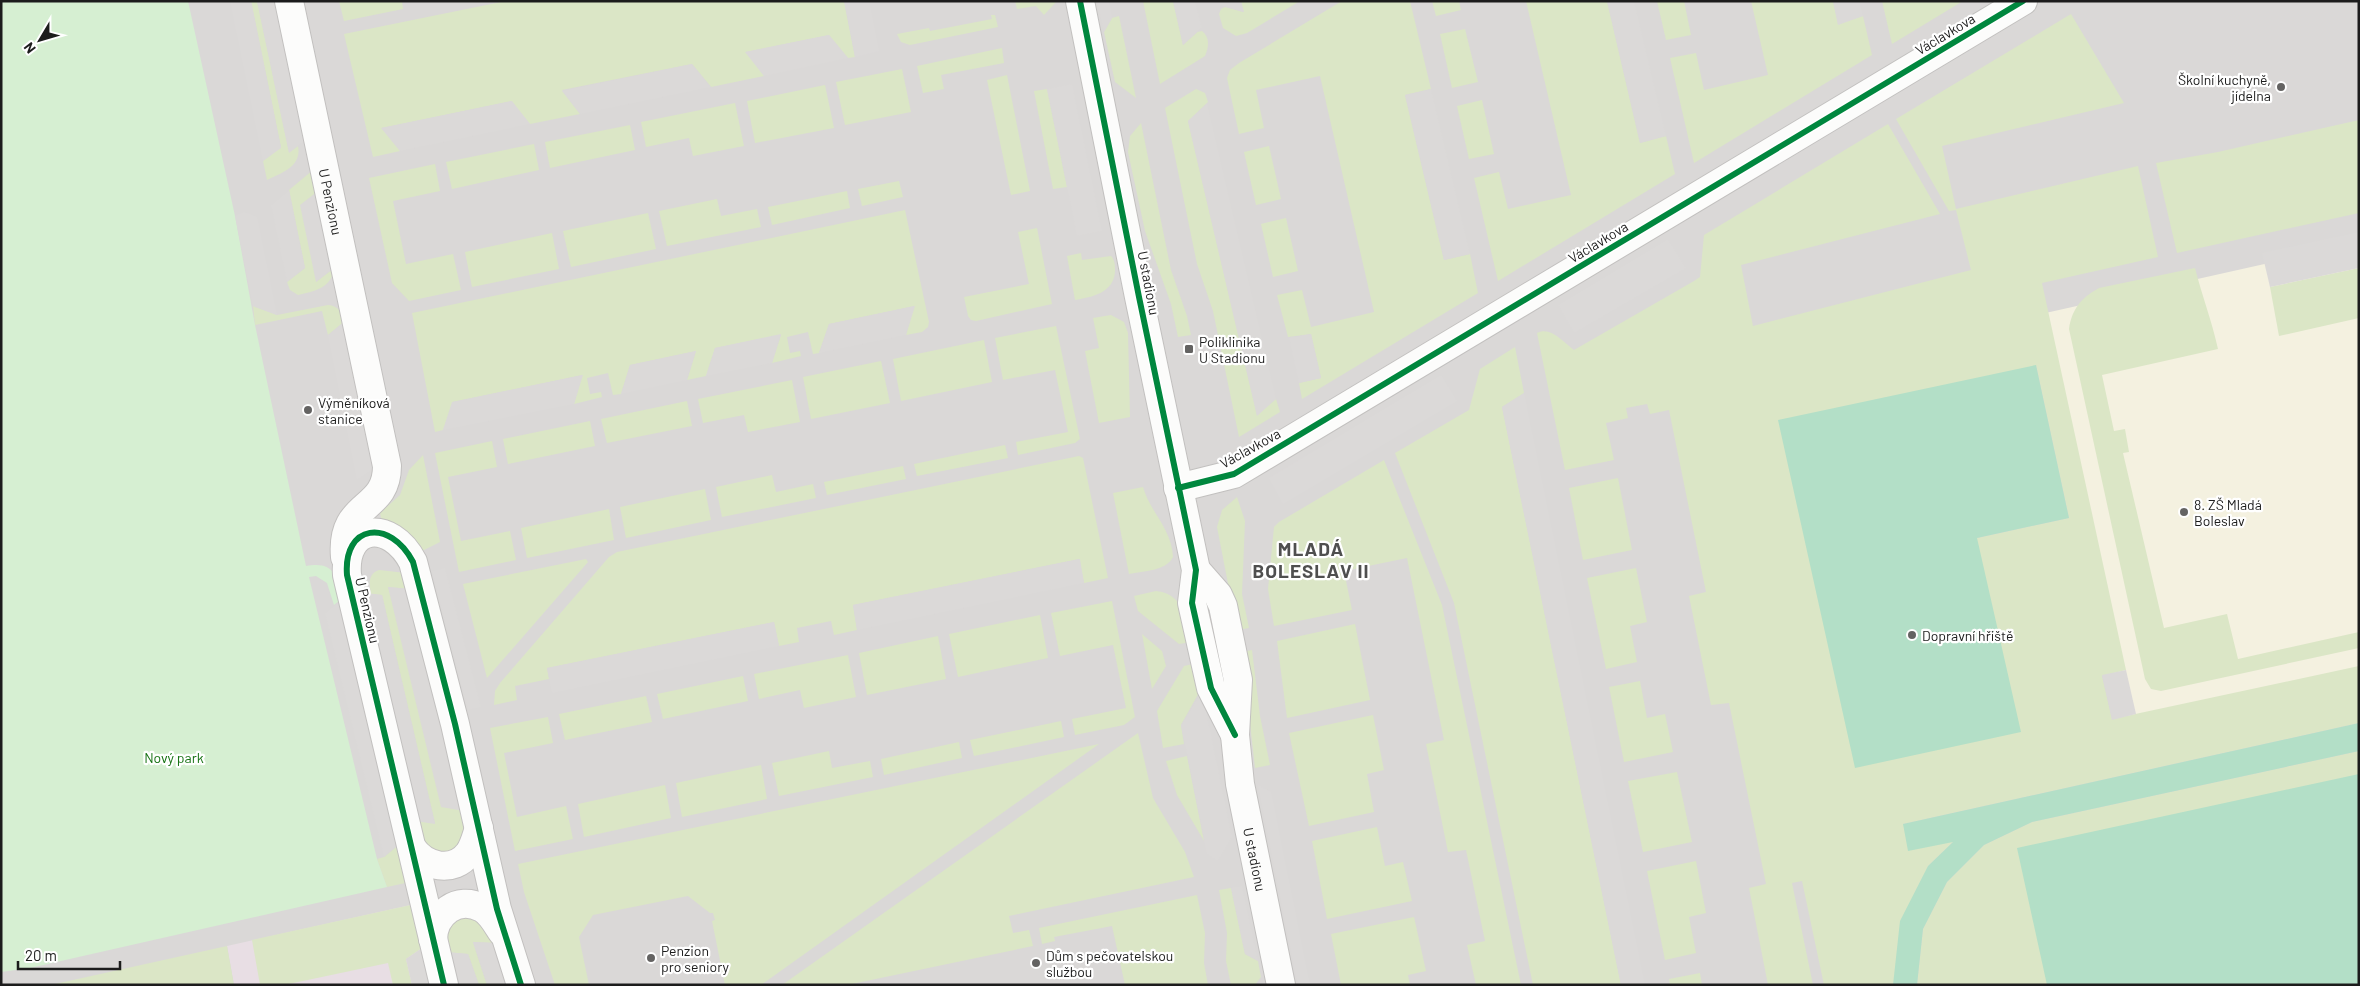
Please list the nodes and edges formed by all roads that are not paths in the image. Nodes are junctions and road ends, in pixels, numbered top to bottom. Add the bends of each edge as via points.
1 (289, 1) edge
2 (1080, 1) edge
3 (2023, 1) edge
4 (1178, 488) junction
5 (346, 565) junction
6 (479, 828) junction
7 (412, 848) junction
8 (505, 935) junction
9 (433, 940) junction
10 (444, 985) edge
11 (521, 985) edge
12 (1281, 985) edge

1 - 5 street, U Penzionu via 387,466 387,477 378,496 350,522 345,539
2 - 4 street, U stadionu
3 - 4 street, Václavkova via 1234,474
4 - 12 street, U stadionu via 1196,570 1192,603 1211,688 1235,735 1240,784
5 - 6 street, U Penzionu via 352,546 359,538 373,532 382,532 398,540 414,562
5 - 7 street, U Penzionu
6 - 7 street via 467,856 450,865 427,863
6 - 8 street
7 - 9 street, U Penzionu
8 - 9 street via 488,912 473,905 462,905 437,919 433,926
8 - 11 street
9 - 10 street

